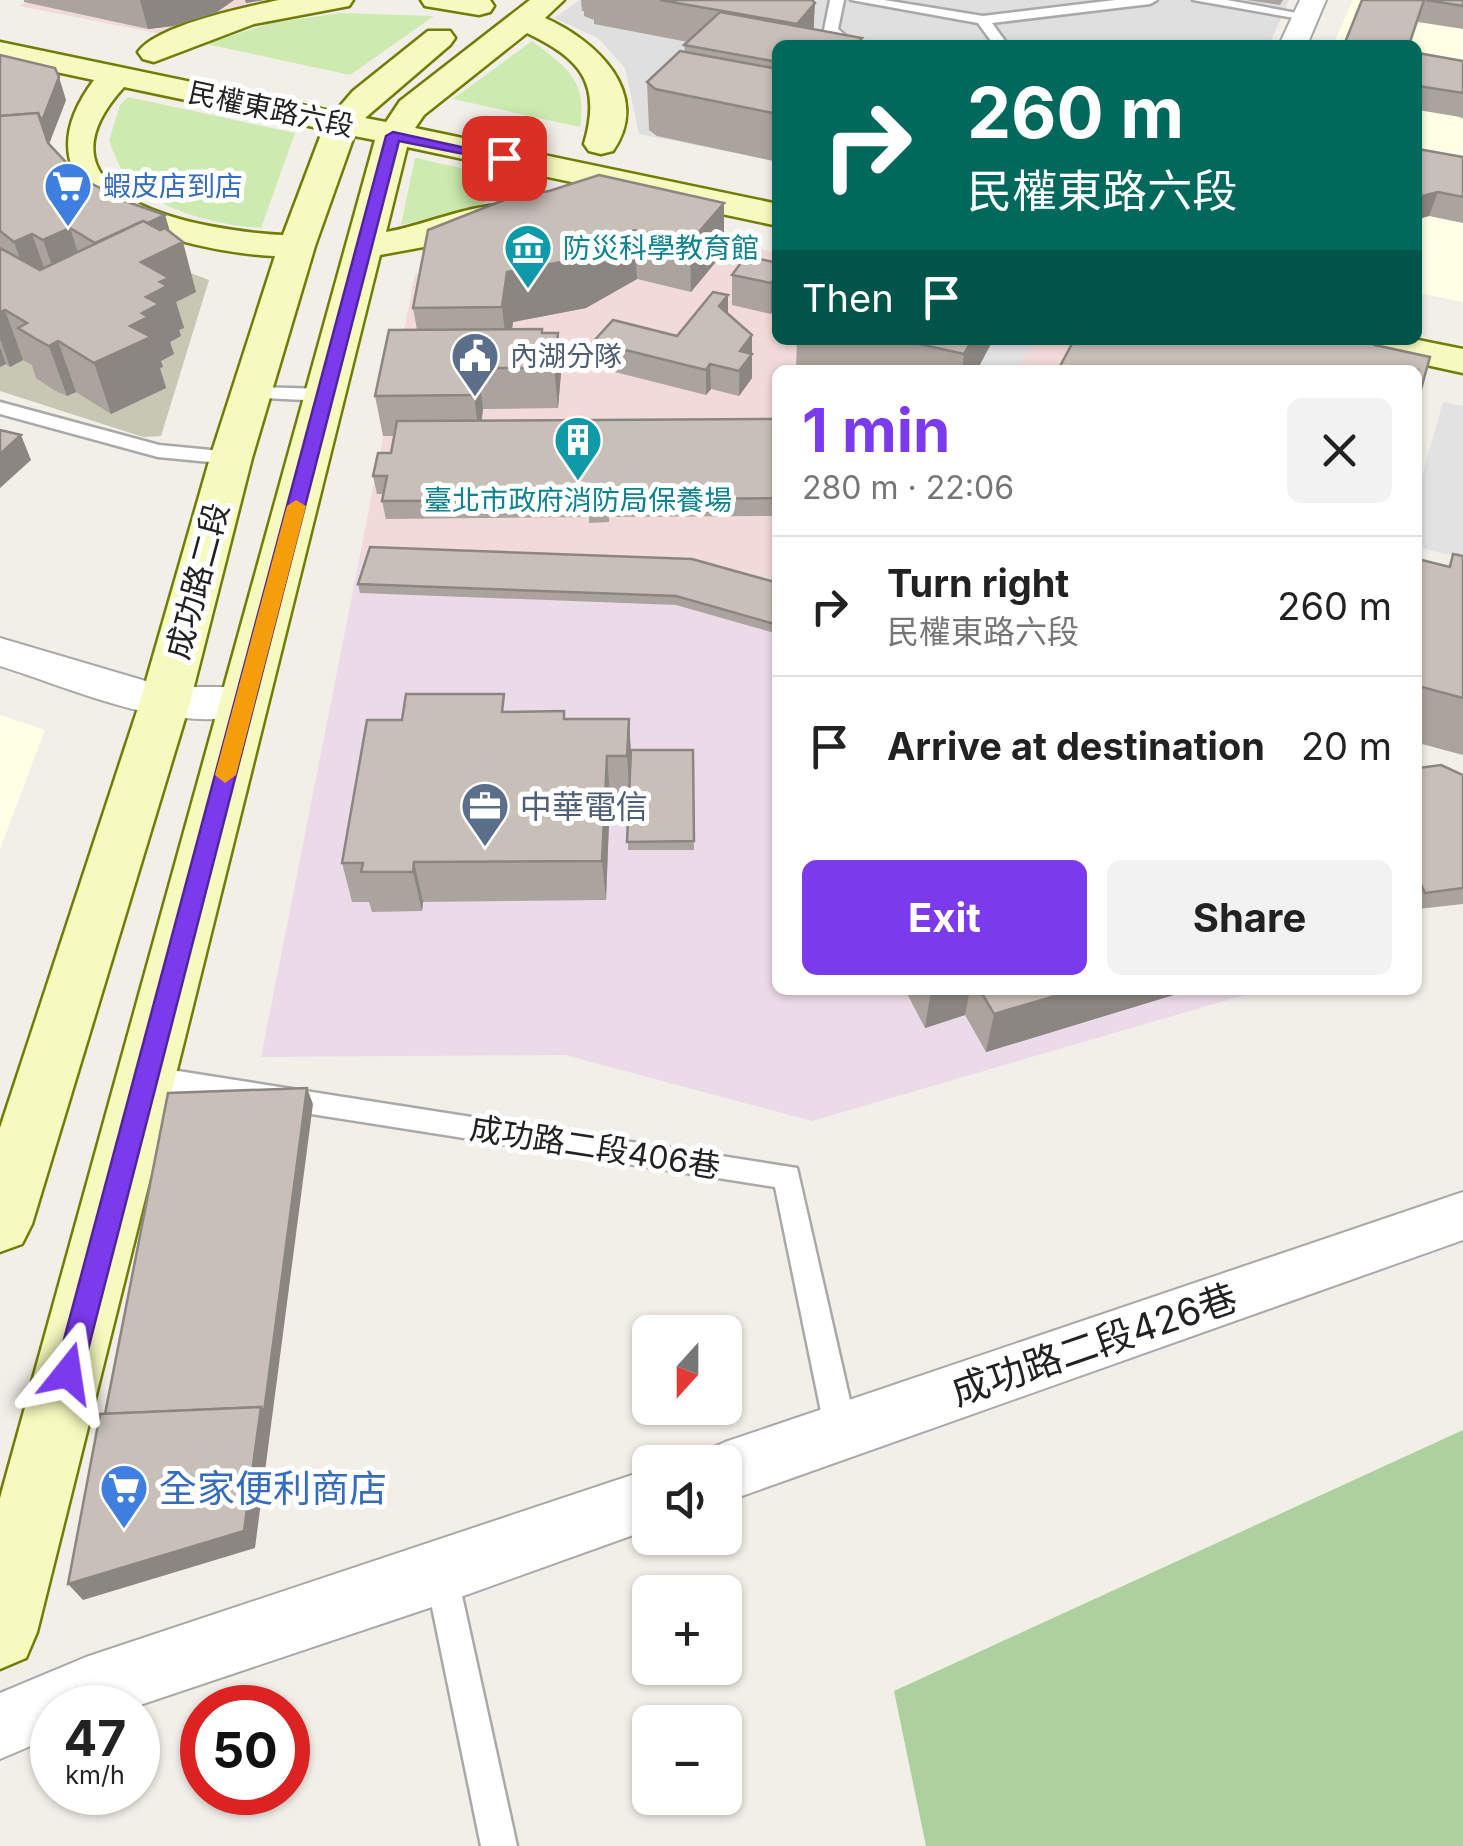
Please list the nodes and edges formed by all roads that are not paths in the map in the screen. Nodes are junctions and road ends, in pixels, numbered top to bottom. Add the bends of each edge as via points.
1 (338, 0) edge
2 (436, 0) edge
3 (837, 0) edge
4 (858, 0) edge
5 (1150, 0) edge
6 (1200, 0) edge
7 (484, 3) edge
8 (1309, 8) edge
9 (536, 10) edge
10 (0, 20) edge
11 (984, 20) junction
12 (843, 40) edge
13 (998, 40) edge
14 (1295, 40) edge
15 (0, 52) edge
16 (154, 52) junction
17 (116, 76) junction
18 (353, 111) junction
19 (403, 122) junction
20 (601, 144) junction
21 (640, 152) dead end
22 (576, 172) junction
23 (772, 214) edge
24 (297, 246) junction
25 (364, 247) junction
26 (1422, 315) edge
27 (1463, 324) edge
28 (1388, 345) edge
29 (1463, 361) edge
30 (251, 393) junction
31 (324, 395) junction
32 (0, 408) edge
33 (231, 458) junction
34 (0, 652) edge
35 (166, 702) junction
36 (245, 702) junction
37 (146, 1077) junction
38 (1463, 1216) edge
39 (0, 1224) edge
40 (841, 1431) junction
41 (742, 1466) edge
42 (632, 1505) edge
43 (440, 1573) junction
44 (0, 1632) edge
45 (0, 1726) edge
46 (498, 1846) edge

1 - 16 main road via 241,17
2 - 7 main road
3 - 12 lane via 831,30
4 - 11 lane
5 - 11 lane
6 - 8 lane
7 - 18 main road
8 - 14 street
9 - 19 main road
9 - 20 main road via 605,82 610,123
10 - 16 main road, 民權東路六段
11 - 13 lane
15 - 17 main road, 民權東路六段
16 - 18 main road, 民權東路六段
17 - 18 main road, 民權東路六段
17 - 24 main road via 84,109 73,145 86,180 102,196 181,233
18 - 19 main road, 民權東路六段
18 - 24 main road, 成功路二段
19 - 20 main road, 民權東路六段
19 - 22 main road, 民權東路六段
19 - 25 main road
20 - 21 main road, 民權東路六段
22 - 23 main road, 民權東路六段
22 - 25 main road via 530,200 458,228
24 - 30 main road, 成功路二段
25 - 31 main road
26 - 27 main road
28 - 29 main road
30 - 31 lane
30 - 33 main road, 成功路二段
31 - 36 main road
32 - 33 lane via 158,451
33 - 35 main road, 成功路二段
34 - 35 street
35 - 36 street
35 - 39 main road, 成功路二段
36 - 37 main road
37 - 40 lane, 成功路二段406巷 via 787,1177
37 - 44 main road
38 - 40 street, 成功路二段426巷
40 - 41 street, 成功路二段426巷
42 - 43 street
43 - 45 street via 86,1690
43 - 46 lane

